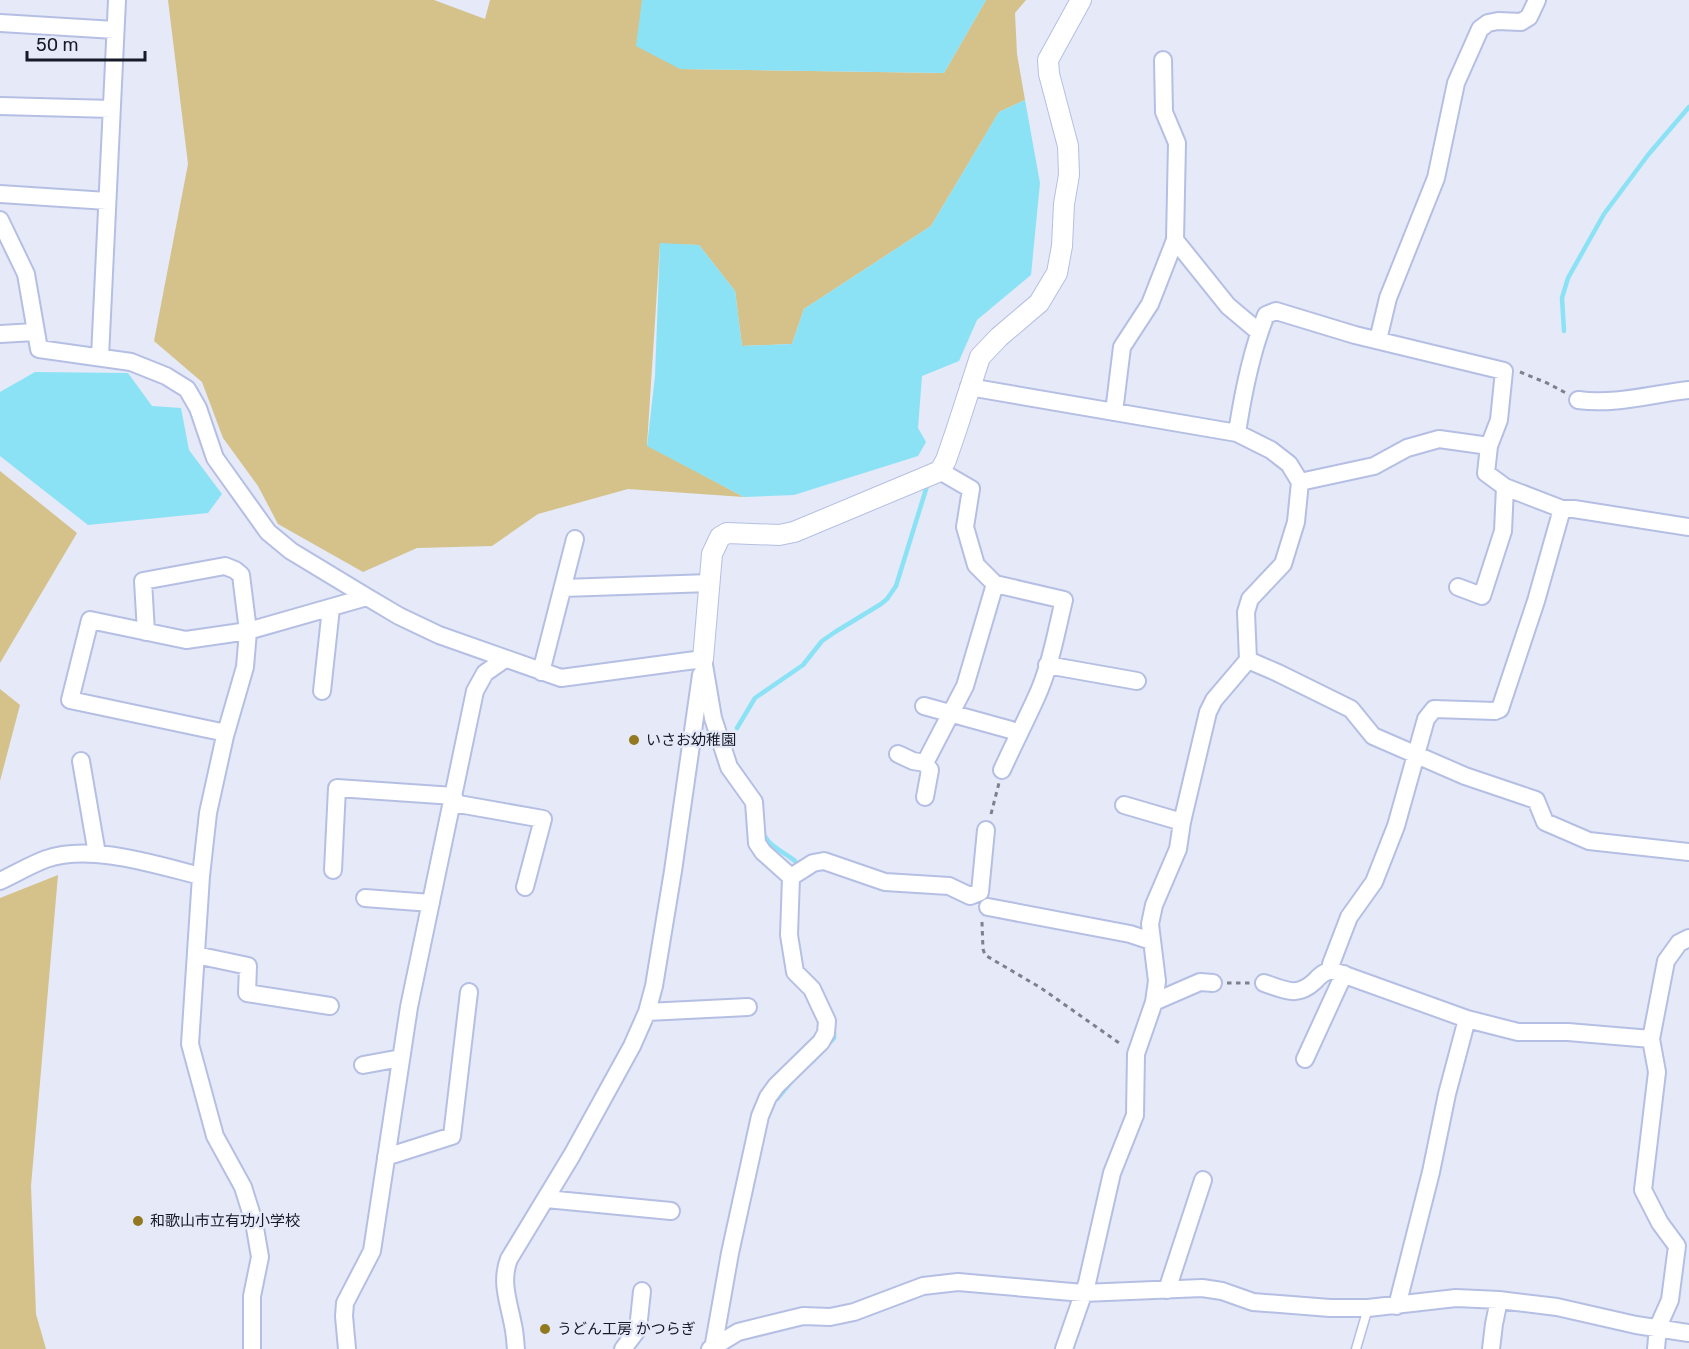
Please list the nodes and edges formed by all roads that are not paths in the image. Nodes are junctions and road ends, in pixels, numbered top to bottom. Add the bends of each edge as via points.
1 (117, 0) edge
2 (1081, 0) edge
3 (1537, 0) edge
4 (0, 23) edge
5 (116, 30) junction
6 (1163, 60) dead end
7 (0, 106) edge
8 (112, 110) junction
9 (0, 194) edge
10 (107, 201) junction
11 (0, 220) edge
12 (1175, 240) junction
13 (35, 332) junction
14 (1259, 332) junction
15 (0, 334) edge
16 (1378, 340) junction
17 (100, 357) junction
18 (969, 387) junction
19 (1689, 390) edge
20 (1578, 400) road end
21 (1114, 412) junction
22 (1238, 433) junction
23 (1489, 446) junction
24 (940, 471) junction
25 (1300, 482) junction
26 (1505, 487) junction
27 (1562, 509) junction
28 (1689, 527) edge
29 (575, 539) dead end
30 (710, 583) junction
31 (995, 584) junction
32 (1458, 587) dead end
33 (563, 588) junction
34 (367, 597) junction
35 (331, 608) junction
36 (248, 631) junction
37 (146, 632) junction
38 (505, 659) junction
39 (703, 659) junction
40 (1248, 660) junction
41 (1047, 665) junction
42 (541, 672) junction
43 (1137, 681) dead end
44 (322, 691) dead end
45 (924, 706) dead end
46 (952, 713) junction
47 (1011, 730) dead end
48 (226, 733) junction
49 (898, 754) dead end
50 (1417, 754) junction
51 (81, 761) dead end
52 (925, 763) junction
53 (1002, 770) road end
54 (925, 797) dead end
55 (454, 799) junction
56 (1124, 805) dead end
57 (1182, 822) junction
58 (986, 831) road end
59 (1689, 852) edge
60 (98, 854) junction
61 (333, 870) dead end
62 (201, 876) junction
63 (790, 878) junction
64 (0, 881) edge
65 (525, 887) dead end
66 (365, 898) dead end
67 (431, 903) junction
68 (988, 907) dead end
69 (1689, 939) edge
70 (1151, 941) junction
71 (196, 955) junction
72 (1338, 972) junction
73 (1213, 983) road end
74 (1264, 983) road end
75 (469, 992) dead end
76 (1154, 1002) junction
77 (330, 1006) dead end
78 (748, 1007) dead end
79 (647, 1012) junction
80 (1467, 1019) junction
81 (1651, 1038) junction
82 (401, 1058) junction
83 (1305, 1059) dead end
84 (363, 1065) dead end
85 (386, 1157) junction
86 (1203, 1180) dead end
87 (546, 1198) junction
88 (671, 1211) dead end
89 (1167, 1290) junction
90 (642, 1291) dead end
91 (1083, 1293) junction
92 (1499, 1300) junction
93 (1397, 1306) junction
94 (1368, 1308) junction
95 (1658, 1327) junction
96 (1689, 1333) edge
97 (712, 1348) edge
98 (252, 1349) edge
99 (347, 1349) edge
100 (516, 1349) edge
101 (623, 1349) edge
102 (1065, 1349) edge
103 (1356, 1349) edge
104 (1491, 1349) edge
105 (1656, 1349) edge

1 - 5 street
2 - 18 street via 1048,60 1068,146 1069,176 1057,273 1039,303 980,357
3 - 16 street via 1529,17 1521,22 1498,21 1480,30 1456,83 1436,178 1388,298
4 - 5 street
5 - 8 street
6 - 12 street via 1164,112 1177,143
7 - 8 street
8 - 10 street
9 - 10 street
10 - 17 street
11 - 13 street via 26,274
12 - 14 street via 1228,306
12 - 21 street via 1150,304 1122,346
13 - 15 street
13 - 17 street via 39,349
14 - 16 street via 1266,315 1276,311
14 - 22 street
16 - 23 street via 1504,371 1499,420
17 - 34 street via 131,362 187,389 198,408 215,459 268,532 291,551
18 - 21 street
18 - 24 street
19 - 20 street via 1618,401
21 - 22 street
22 - 25 street via 1271,450 1288,464
23 - 25 street via 1439,439 1407,448 1374,466
23 - 26 street via 1486,473
24 - 30 street via 794,532 728,533 720,537 712,554
24 - 31 street via 971,489 965,527 976,565
25 - 40 street via 1296,522 1283,564 1250,599 1246,612
26 - 27 street
26 - 32 street via 1503,531 1482,596
27 - 28 street
27 - 50 street via 1500,709 1434,709 1426,719
29 - 33 street
30 - 33 street
30 - 39 street
31 - 41 street via 1064,600
31 - 46 street via 965,686
33 - 42 street
34 - 35 street
34 - 38 street via 439,635
35 - 36 street
35 - 44 street
36 - 37 street via 186,640
36 - 37 street via 241,575 225,566 143,581
36 - 48 street via 244,667
37 - 48 street via 90,620 70,700
38 - 42 street
38 - 55 street via 485,673 475,691
39 - 42 street via 561,678
39 - 63 street via 713,718 729,767 754,802 757,843
39 - 79 street via 673,871
40 - 50 street via 1351,709 1373,736
40 - 57 street via 1208,712
41 - 43 street
41 - 53 street
45 - 46 street
46 - 47 street
46 - 52 street
48 - 62 street via 208,813
49 - 52 street
50 - 59 street via 1465,776 1536,800 1545,822 1589,840
50 - 72 street via 1396,826 1374,882 1349,917 1331,964
51 - 60 street
52 - 54 street via 930,770
55 - 61 street via 337,788
55 - 65 street via 543,819
55 - 67 street
56 - 57 street
57 - 70 street via 1178,849 1154,905
58 - 63 street via 980,892 970,896 949,886 885,882 824,861 813,863
60 - 62 street
60 - 64 street via 47,858
62 - 71 street
63 - 97 street via 789,935 795,972 812,989 827,1021 826,1033 776,1086 760,1116
66 - 67 street
67 - 82 street
68 - 70 street
69 - 81 street via 1679,943 1666,961
70 - 76 street via 1157,981
71 - 77 street via 248,966 247,993
71 - 98 street via 190,1044 215,1136 243,1187 260,1257 252,1296
72 - 74 street via 1324,971 1306,989 1293,992
72 - 80 street
72 - 83 street
73 - 76 street via 1200,982
75 - 85 street via 452,1136
76 - 91 street via 1136,1054 1135,1114 1112,1173
78 - 79 street
79 - 87 street via 632,1046
80 - 81 street via 1518,1032
80 - 93 street
81 - 95 street via 1657,1072 1643,1190 1677,1246 1670,1300
82 - 84 street
82 - 85 street
85 - 99 street via 372,1251 345,1303
86 - 89 street
87 - 88 street
87 - 100 street via 504,1270
89 - 91 street
89 - 94 street via 1202,1288 1254,1302
90 - 101 street via 638,1329
91 - 97 street via 937,1283 854,1312 830,1317 803,1316 738,1332
91 - 102 street
92 - 93 street via 1456,1298
92 - 95 street
92 - 104 street
93 - 94 street
94 - 103 lane
95 - 96 street
95 - 105 street

